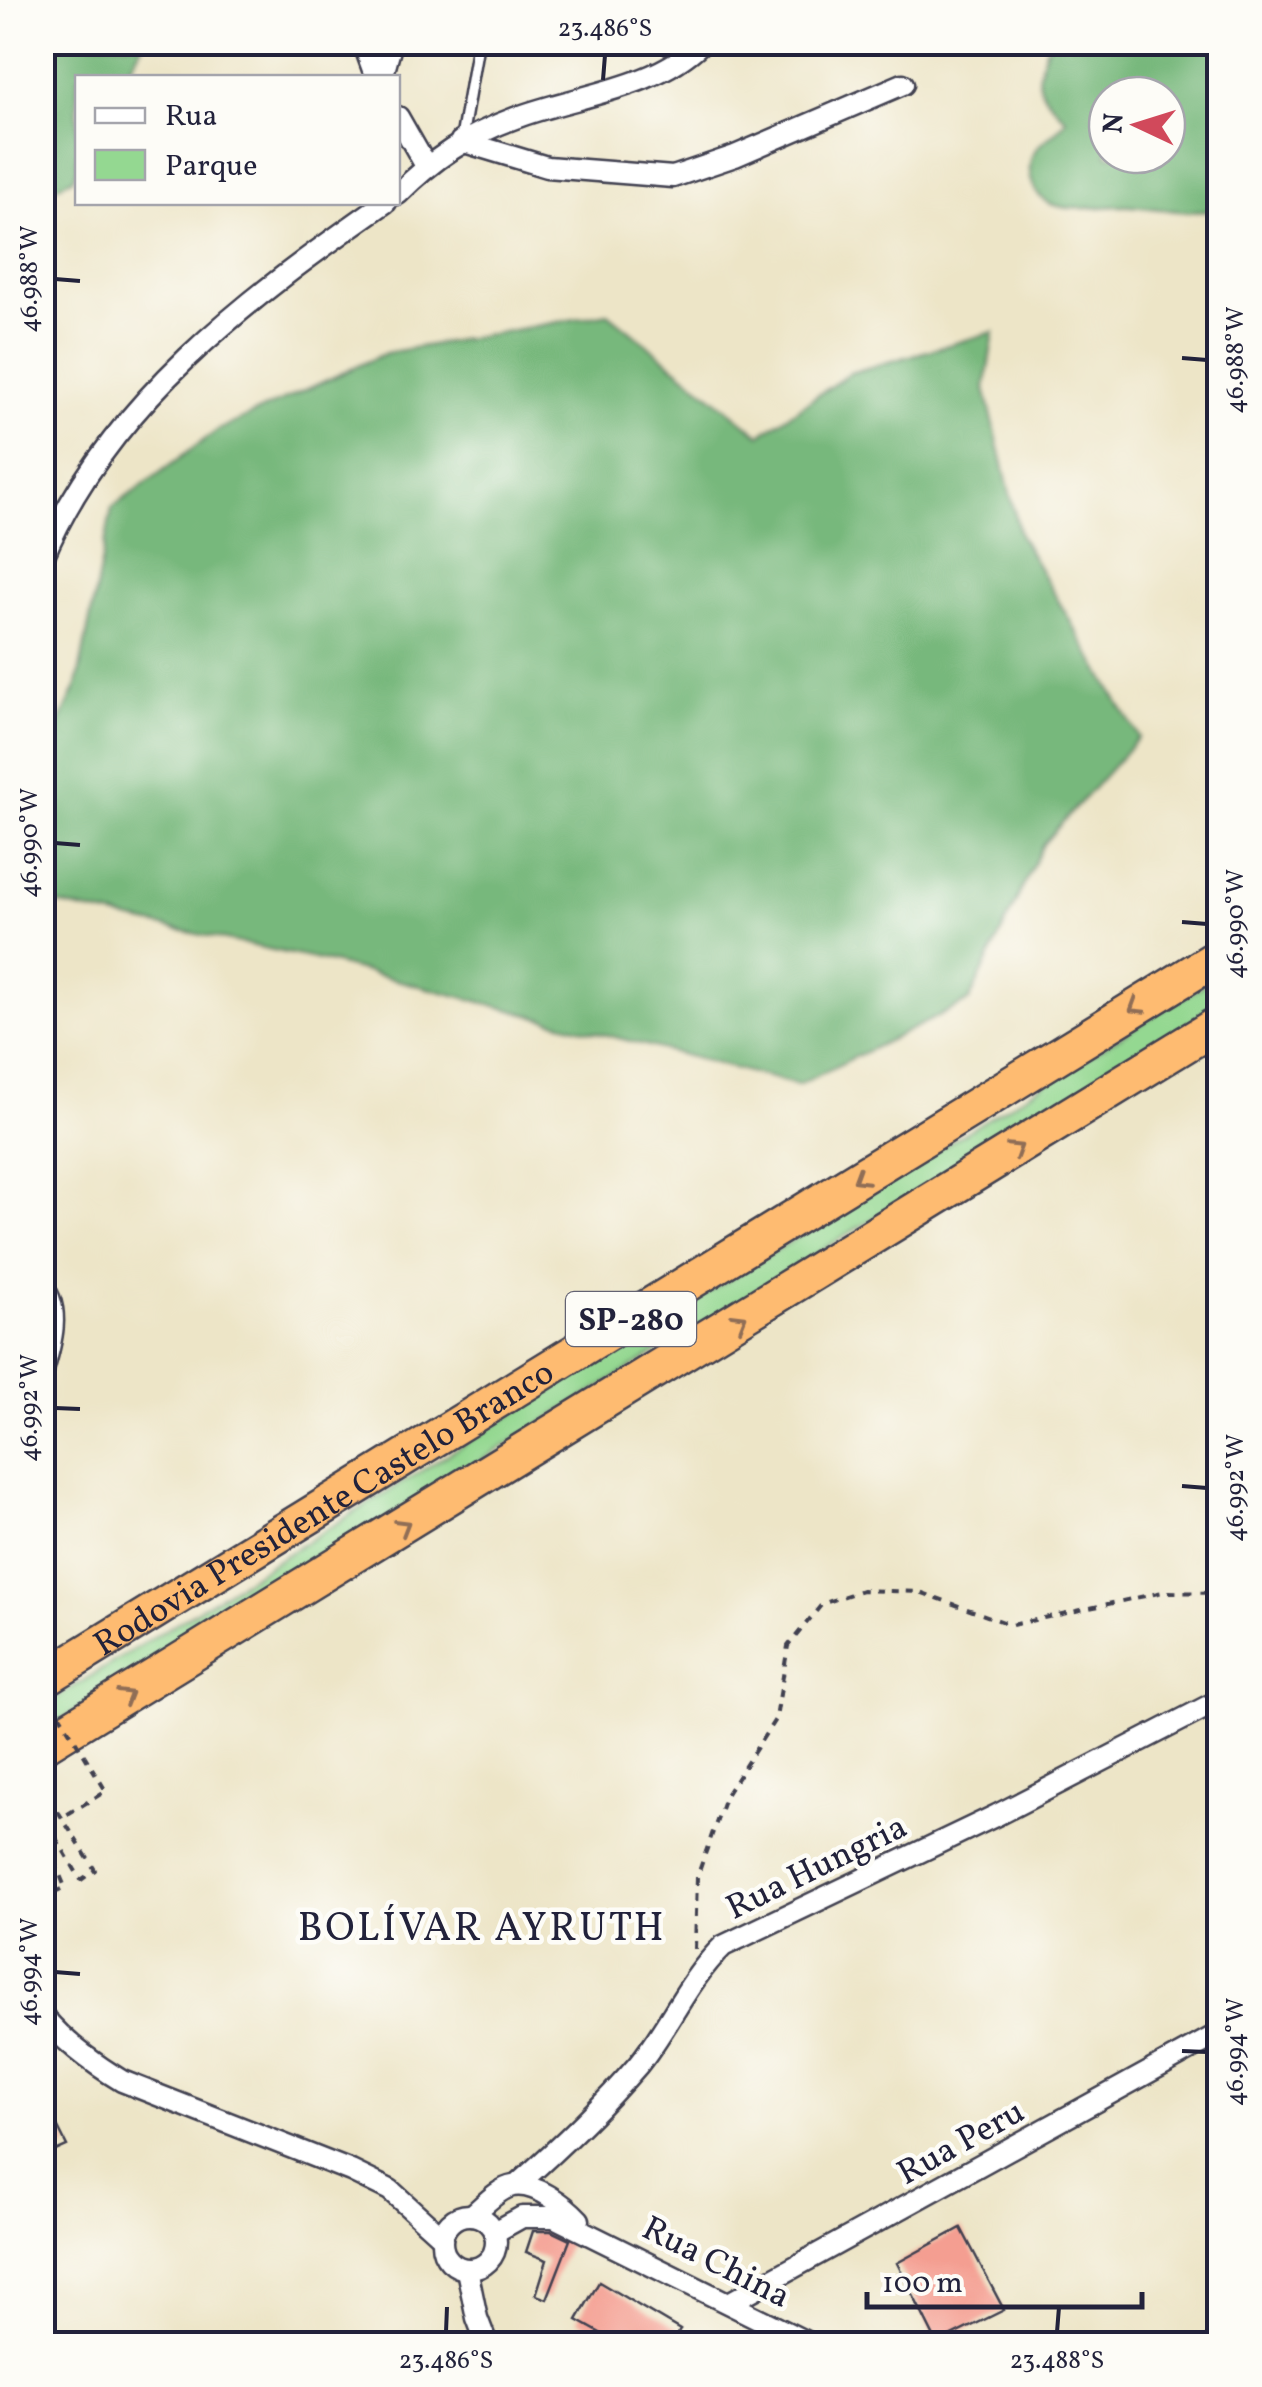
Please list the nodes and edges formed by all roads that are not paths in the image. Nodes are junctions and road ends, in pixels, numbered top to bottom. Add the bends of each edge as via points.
1 (364, 42) edge
2 (392, 42) edge
3 (478, 42) edge
4 (702, 42) edge
5 (378, 75) edge
6 (380, 75) edge
7 (903, 84) dead end
8 (400, 120) edge
9 (461, 141) junction
10 (426, 166) junction
11 (400, 192) edge
12 (382, 205) edge
13 (42, 560) edge
14 (1220, 956) edge
15 (1220, 1022) edge
16 (42, 1286) edge
17 (42, 1374) edge
18 (42, 1683) edge
19 (1220, 1700) edge
20 (42, 1746) edge
21 (42, 2015) edge
22 (1220, 2033) edge
23 (516, 2185) junction
24 (407, 2202) junction
25 (464, 2216) junction
26 (495, 2232) junction
27 (594, 2236) junction
28 (442, 2237) junction
29 (468, 2270) junction
30 (730, 2303) junction
31 (487, 2344) edge
32 (810, 2344) edge

1 - 5 street
2 - 6 street
3 - 9 lane
4 - 9 street via 659,71
7 - 9 street via 673,177 547,167
8 - 10 street
9 - 10 street
10 - 11 street
12 - 13 street via 209,338 138,406 88,472
14 -> 18 highway, Rodovia Presidente Castelo Branco / SP-280
20 -> 15 highway, Rodovia Presidente Castelo Branco / SP-280
16 - 17 street via 53,1313
19 - 23 street, Rua Hungria via 723,1946 637,2066
21 - 24 street via 92,2064 122,2082 351,2172
22 - 30 street, Rua Peru
23 - 25 street
23 - 27 street, Rua China via 556,2202
24 - 25 street
24 - 28 street
25 - 26 street via 479,2216
25 - 28 street
26 - 27 street, Rua China via 539,2216
26 - 29 street via 492,2258
27 - 30 street, Rua China
28 - 29 street via 450,2263
29 - 31 street
30 - 32 street, Rua China

